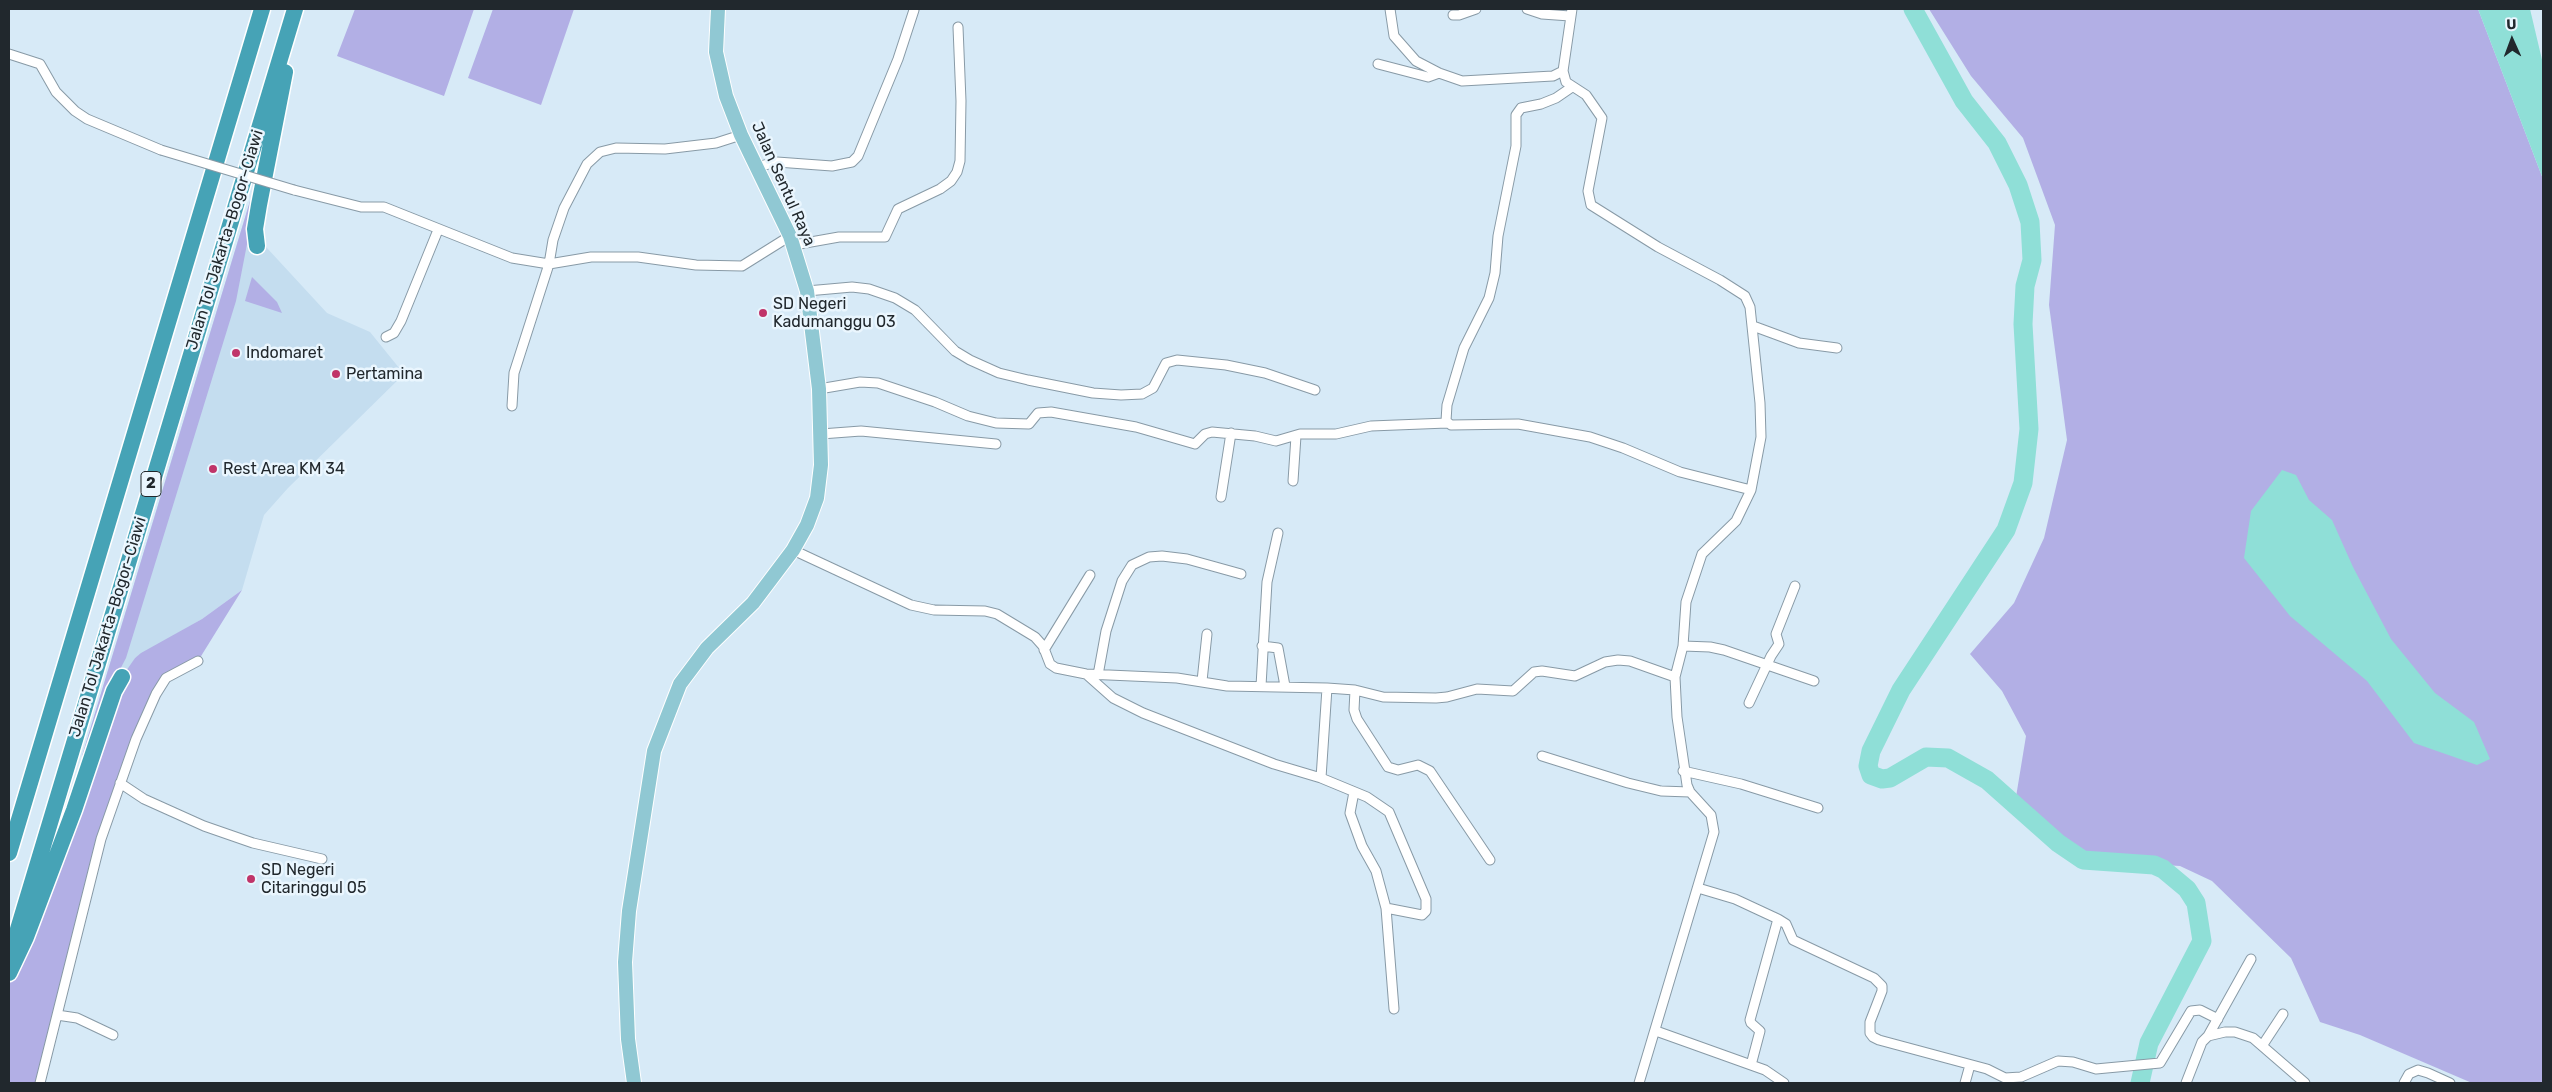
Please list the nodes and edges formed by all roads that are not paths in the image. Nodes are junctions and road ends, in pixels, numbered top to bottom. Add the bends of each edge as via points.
1 (262, 9) edge
2 (296, 9) edge
3 (718, 9) edge
4 (1390, 9) edge
5 (1476, 9) edge
6 (1527, 9) edge
7 (914, 10) edge
8 (1571, 12) edge
9 (1453, 15) dead end
10 (958, 27) dead end
11 (9, 54) edge
12 (1378, 64) dead end
13 (1563, 71) junction
14 (1439, 74) junction
15 (1572, 87) junction
16 (741, 135) junction
17 (756, 167) junction
18 (438, 230) junction
19 (792, 240) junction
20 (257, 246) dead end
21 (549, 264) junction
22 (807, 291) junction
23 (1753, 326) junction
24 (386, 337) dead end
25 (1837, 348) dead end
26 (819, 389) junction
27 (1315, 390) dead end
28 (512, 406) dead end
29 (1447, 423) junction
30 (1231, 433) junction
31 (821, 434) junction
32 (1296, 436) junction
33 (996, 444) dead end
34 (1293, 481) dead end
35 (1751, 490) junction
36 (1221, 497) dead end
37 (1278, 533) dead end
38 (793, 550) junction
39 (1241, 574) dead end
40 (1090, 575) dead end
41 (1795, 586) dead end
42 (1207, 634) dead end
43 (1262, 646) junction
44 (1683, 646) junction
45 (1044, 650) junction
46 (198, 661) dead end
47 (1766, 666) junction
48 (1086, 674) junction
49 (1098, 675) junction
50 (122, 677) dead end
51 (1675, 677) junction
52 (1202, 681) junction
53 (1814, 681) dead end
54 (1261, 686) junction
55 (1286, 686) junction
56 (1327, 688) junction
57 (1355, 690) junction
58 (1750, 703) dead end
59 (1542, 756) dead end
60 (1683, 771) junction
61 (1321, 778) junction
62 (120, 782) junction
63 (1354, 792) junction
64 (1690, 792) junction
65 (1818, 808) dead end
66 (9, 853) edge
67 (322, 859) dead end
68 (1490, 860) dead end
69 (1698, 888) junction
70 (1386, 908) junction
71 (1778, 919) junction
72 (9, 958) edge
73 (2250, 959) dead end
74 (9, 974) edge
75 (1394, 1009) dead end
76 (2283, 1014) dead end
77 (57, 1015) junction
78 (2218, 1019) junction
79 (1656, 1031) junction
80 (114, 1036) dead end
81 (2208, 1036) junction
82 (2262, 1046) junction
83 (1751, 1065) junction
84 (1970, 1065) junction
85 (40, 1083) edge
86 (634, 1083) edge
87 (1640, 1083) edge
88 (1784, 1083) edge
89 (1965, 1083) edge
90 (2186, 1083) edge
91 (2304, 1083) edge
92 (2404, 1083) edge
93 (2450, 1083) edge

1 - 66 highway, Jalan Tol Jakarta–Bogor–Ciawi / 2
2 - 20 highway via 255,229
2 - 72 highway, Jalan Tol Jakarta–Bogor–Ciawi / 2
3 - 16 main road, Jalan Sentul Raya via 716,52 726,96
4 - 14 street via 1394,36 1416,61
5 - 9 street
6 - 8 street via 1542,14
7 - 17 street via 898,59 858,156 852,162 832,166 777,162
8 - 13 street
10 - 19 street via 960,161 951,181 898,209 885,237
11 - 18 street, bridge via 40,64 56,92 87,119 161,150 294,190 361,206 384,207
12 - 14 street via 1428,77
13 - 14 street via 1553,76 1462,81
13 - 15 street via 1566,82
15 - 23 street via 1586,95 1602,118 1588,191 1591,205 1658,247 1736,289 1745,296
15 - 29 street via 1549,101 1520,108 1516,115 1516,146 1498,236 1495,274 1489,298 1464,348 1447,404
16 - 17 main road, Jalan Sentul Raya
16 - 21 street via 716,143 665,149 616,148 600,152 587,164 564,208
17 - 19 main road, Jalan Sentul Raya
18 - 21 street via 512,258
18 - 24 street via 401,321 394,333
19 - 21 street via 742,266 696,265 638,257 591,257
19 - 22 main road, Jalan Sentul Raya
21 - 28 street via 514,372
22 - 26 main road, Jalan Sentul Raya
22 - 27 street via 852,286 895,298 915,310 951,347 970,360 999,373 1093,393 1142,394 1153,388 1166,363 1177,360 1265,372
23 - 25 street via 1799,342
23 - 35 street via 1761,437
26 - 30 street via 860,382 878,383 996,423 1029,424 1038,414 1050,412 1136,427 1195,444 1205,434
26 - 31 main road, Jalan Sentul Raya
29 - 32 street via 1371,426 1336,434
29 - 35 street via 1518,424 1590,437 1680,472
30 - 32 street via 1276,441
30 - 36 street
31 - 33 street via 861,432
31 - 38 main road, Jalan Sentul Raya via 817,498
32 - 34 street
35 - 44 street via 1736,521 1707,547 1698,562 1686,602
37 - 43 street via 1267,582
38 - 45 street via 912,605 934,610 997,614 1035,637
38 - 86 main road, Jalan Sentul Raya via 753,603 707,648 680,684 654,751 629,911 625,962 628,1040
39 - 49 street via 1187,559 1162,556 1149,557 1132,565 1122,580 1106,632
40 - 45 street
41 - 47 street via 1775,636 1780,644
42 - 52 street
43 - 54 street
43 - 55 street via 1278,648
44 - 47 street via 1710,647 1748,657
44 - 51 street
45 - 48 street via 1048,662 1056,668
46 - 62 street via 166,678 156,694
47 - 53 street
47 - 58 street
48 - 49 street
48 - 61 street via 1113,698 1143,713 1274,764
49 - 52 street
50 - 74 highway via 114,691 26,938
51 - 57 street via 1618,660 1605,662 1576,676 1542,670 1534,672 1513,691 1477,689 1436,698 1383,697
51 - 60 street
52 - 54 street via 1227,686
54 - 55 street
55 - 56 street
56 - 57 street
56 - 61 street
57 - 68 street via 1357,719 1388,766 1398,770 1418,765 1430,771
59 - 64 street via 1628,784 1661,791
60 - 64 street
60 - 65 street via 1741,784
61 - 63 street
62 - 67 street via 144,799 204,826 253,843
62 - 77 street via 101,838
63 - 70 street via 1350,813 1362,846 1376,871
63 - 70 street via 1389,812 1426,899 1426,911 1422,915
64 - 69 street via 1711,815 1714,824
69 - 71 street via 1736,899
69 - 79 street
70 - 75 street
71 - 83 street via 1750,1020 1760,1031
71 - 84 street via 1786,924 1793,940 1874,978 1882,986 1881,998 1869,1028 1873,1037
73 - 78 street
76 - 82 street
77 - 80 street via 77,1018
77 - 85 street
78 - 81 street
78 - 84 street via 2200,1010 2191,1011 2160,1063 2096,1069 2072,1062 2058,1062 2010,1079
79 - 83 street
79 - 87 street
81 - 82 street via 2235,1032 2253,1038
81 - 90 street via 2196,1055
82 - 91 street
83 - 88 street
84 - 89 street
92 - 93 street via 2409,1074 2418,1070

